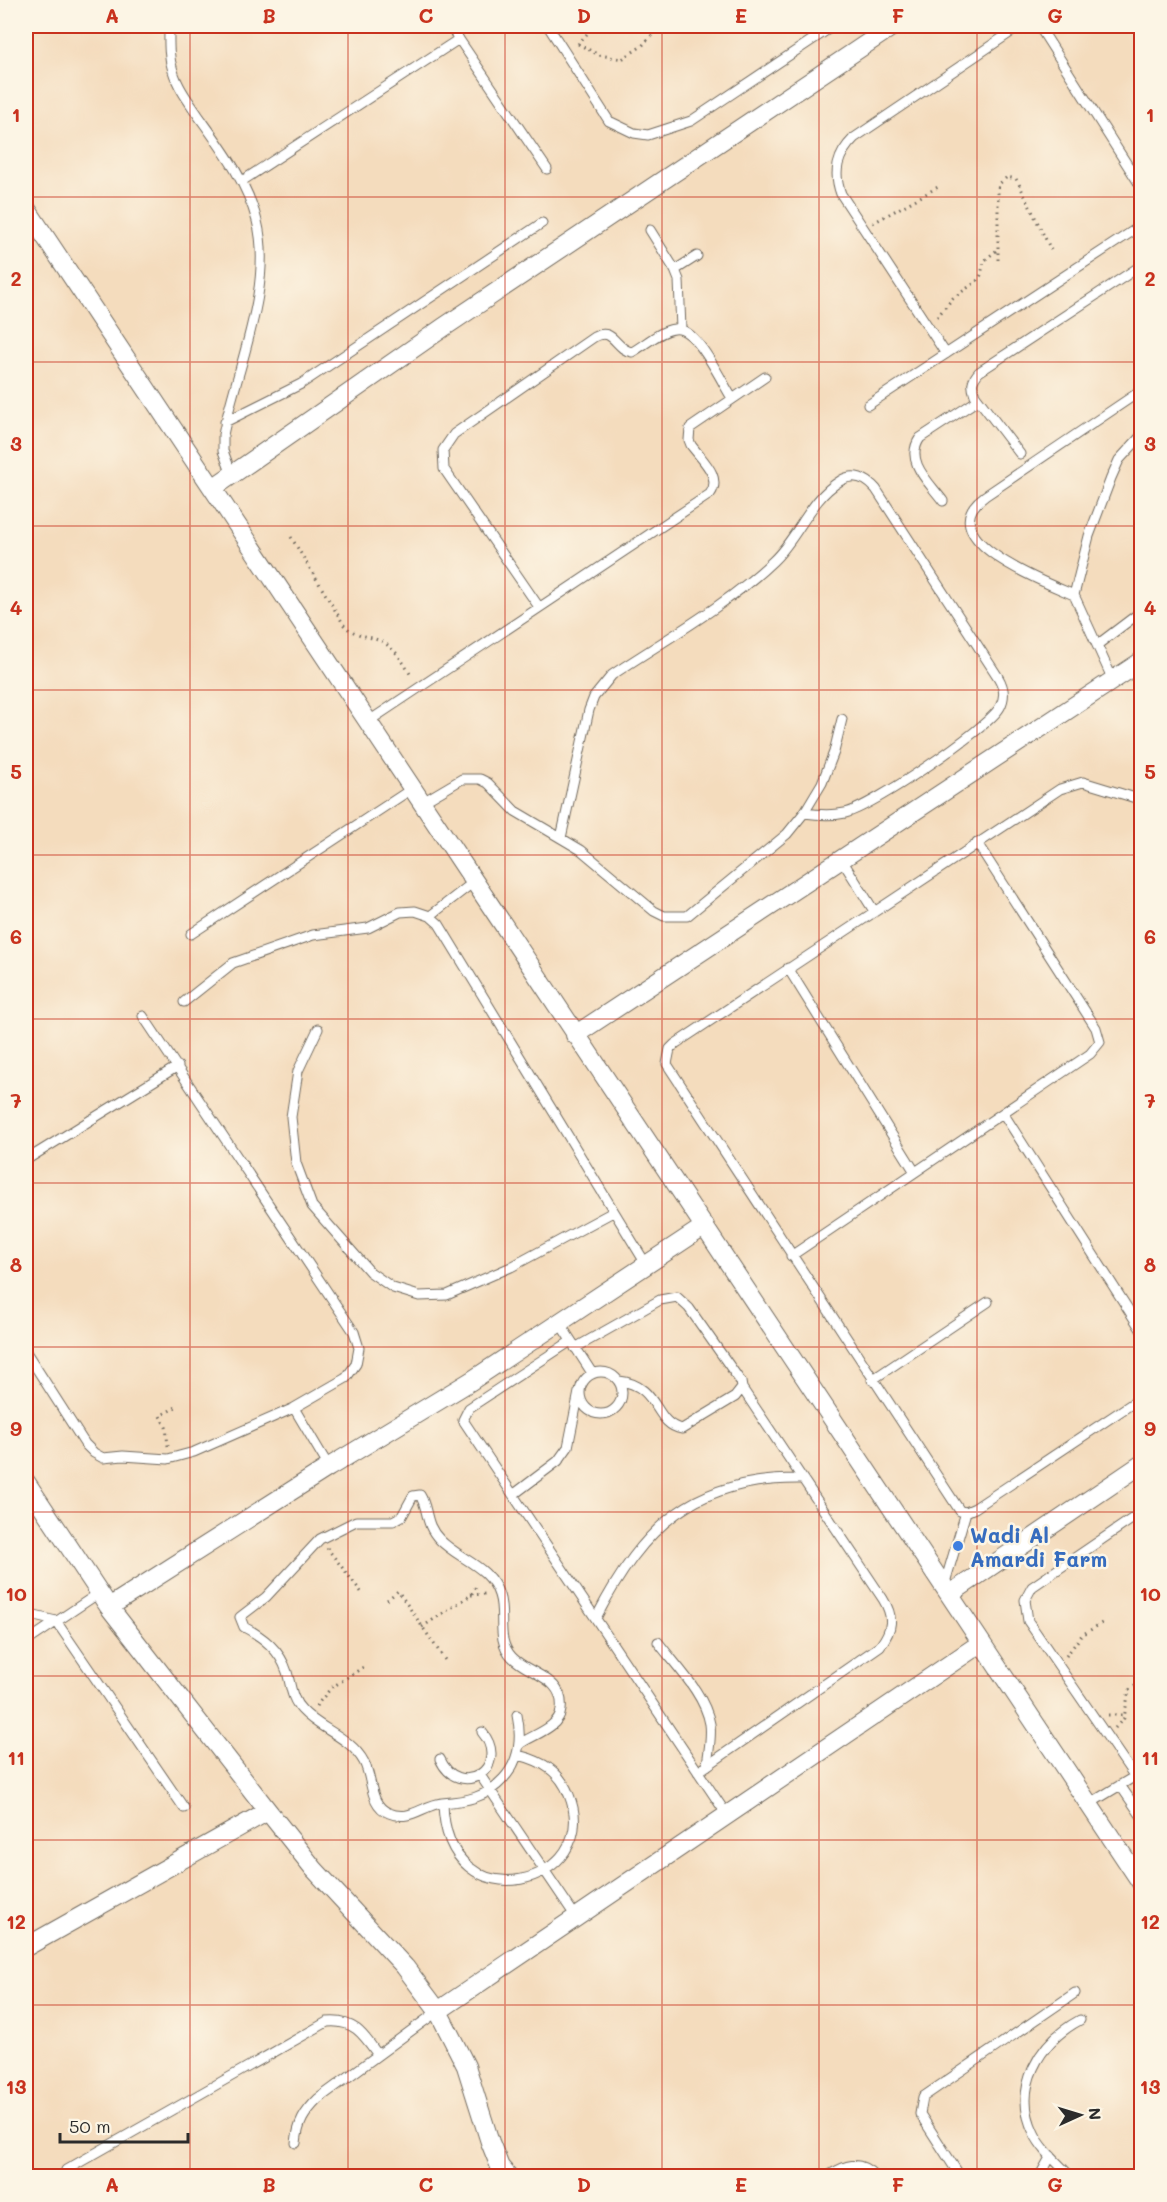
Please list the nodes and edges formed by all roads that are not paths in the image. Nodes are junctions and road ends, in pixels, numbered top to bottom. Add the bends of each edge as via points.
1 (169, 26) edge
2 (450, 26) edge
3 (548, 26) edge
4 (833, 26) edge
5 (893, 26) edge
6 (1020, 26) edge
7 (1039, 26) edge
8 (459, 39) junction
9 (546, 169) dead end
10 (242, 182) junction
11 (1142, 188) edge
12 (26, 208) edge
13 (542, 223) dead end
14 (1142, 225) edge
15 (650, 230) dead end
16 (697, 256) dead end
17 (1142, 265) edge
18 (675, 270) junction
19 (681, 329) junction
20 (946, 354) junction
21 (765, 377) dead end
22 (1142, 390) edge
23 (732, 398) junction
24 (978, 400) junction
25 (868, 405) dead end
26 (225, 422) junction
27 (1142, 435) edge
28 (1020, 454) dead end
29 (232, 475) junction
30 (213, 488) junction
31 (943, 501) dead end
32 (1074, 595) junction
33 (539, 608) junction
34 (1142, 611) edge
35 (1097, 645) junction
36 (1142, 661) edge
37 (1113, 680) junction
38 (842, 719) dead end
39 (369, 721) junction
40 (418, 795) junction
41 (1142, 800) edge
42 (804, 813) junction
43 (561, 838) junction
44 (977, 843) junction
45 (842, 860) junction
46 (475, 881) junction
47 (874, 910) junction
48 (430, 916) junction
49 (191, 934) dead end
50 (788, 968) junction
51 (184, 1002) dead end
52 (144, 1016) dead end
53 (318, 1029) dead end
54 (575, 1035) junction
55 (177, 1066) junction
56 (1003, 1113) junction
57 (26, 1160) edge
58 (915, 1172) junction
59 (613, 1212) junction
60 (705, 1226) junction
61 (790, 1256) junction
62 (646, 1264) junction
63 (988, 1302) dead end
64 (559, 1322) junction
65 (1142, 1331) edge
66 (573, 1344) junction
67 (26, 1352) edge
68 (592, 1373) junction
69 (872, 1380) junction
70 (619, 1381) junction
71 (742, 1388) junction
72 (580, 1391) junction
73 (1142, 1397) edge
74 (294, 1408) junction
75 (1142, 1464) edge
76 (329, 1467) junction
77 (803, 1479) junction
78 (26, 1482) edge
79 (513, 1495) junction
80 (966, 1512) junction
81 (1142, 1512) edge
82 (947, 1590) junction
83 (104, 1600) junction
84 (26, 1614) edge
85 (596, 1618) junction
86 (56, 1621) junction
87 (26, 1642) edge
88 (658, 1642) dead end
89 (981, 1643) junction
90 (517, 1715) dead end
91 (482, 1732) dead end
92 (520, 1744) junction
93 (518, 1755) junction
94 (440, 1759) dead end
95 (702, 1769) junction
96 (1138, 1774) edge
97 (480, 1775) junction
98 (1120, 1785) junction
99 (490, 1791) junction
100 (443, 1803) junction
101 (1089, 1804) junction
102 (184, 1808) dead end
103 (268, 1811) junction
104 (727, 1815) junction
105 (1142, 1817) edge
106 (545, 1871) junction
107 (1142, 1884) edge
108 (576, 1917) junction
109 (26, 1947) edge
110 (1075, 1994) dead end
111 (438, 2010) junction
112 (1080, 2020) dead end
113 (378, 2055) junction
114 (296, 2143) dead end
115 (1052, 2156) junction
116 (66, 2170) dead end
117 (508, 2176) edge
118 (828, 2176) edge
119 (875, 2176) edge
120 (960, 2176) edge
121 (1042, 2176) edge
122 (1070, 2176) edge

1 - 10 lane via 172,70
2 - 8 lane
3 - 4 lane via 609,121 634,134 648,135 677,127 706,111
5 - 29 street via 444,327
6 - 20 lane via 854,138 837,164 841,194
7 - 11 lane
8 - 9 lane
8 - 10 lane
10 - 26 lane via 258,223 261,267 259,290
12 - 30 street
13 - 26 lane via 301,384
14 - 20 lane
15 - 18 lane
16 - 18 lane
17 - 24 lane via 979,372 972,388
18 - 19 lane via 681,292
19 - 23 lane via 693,335
19 - 33 lane via 667,331 632,352 622,348 611,335 599,334 447,441 443,450 444,470
20 - 25 lane
21 - 23 lane
22 - 32 lane via 985,496 972,511 972,531 979,543 1000,560
23 - 33 lane via 694,423 688,434 691,445 714,476 716,483 710,494
24 - 28 lane
24 - 31 lane via 916,444 917,466
26 - 29 lane via 223,451
27 - 32 lane via 1119,460 1103,497
29 - 30 street
30 - 39 street
32 - 35 lane
33 - 39 lane
34 - 35 lane
35 - 37 lane
36 - 37 street
37 - 45 street
38 - 42 lane via 822,783
39 - 40 street
40 - 43 lane via 462,779 480,778 515,811
40 - 46 street
40 - 49 lane
41 - 44 lane via 1095,784 1071,783
42 - 43 lane via 767,853 698,910 676,918 654,911 601,865
42 - 43 lane via 836,814 866,806 966,737 999,710 1003,702 1002,684 986,658 876,489 860,477 840,481 826,493 794,538 754,578 602,685 589,710
44 - 47 lane
44 - 56 lane via 1100,1035 1097,1050
45 - 47 lane
45 - 54 street
46 - 48 lane
46 - 54 street
47 - 50 lane
48 - 51 lane via 400,912 368,928 313,935 246,957 221,971
48 - 59 lane via 445,934
50 - 58 lane
50 - 61 lane via 675,1044 667,1064
52 - 55 lane
53 - 59 lane via 298,1071 291,1117 296,1163 312,1206 370,1272 393,1288 420,1296 447,1295 511,1267
54 - 60 street
55 - 57 lane
55 - 74 lane via 354,1332 359,1348 356,1364 346,1378
56 - 58 lane
56 - 65 lane
58 - 61 lane
59 - 62 lane
60 - 62 street
60 - 82 street
61 - 69 lane
62 - 64 street
63 - 69 lane
64 - 66 lane
64 - 76 street
66 - 68 lane
66 - 71 lane via 660,1300 676,1297 689,1308
66 - 79 lane via 469,1408 464,1416 465,1425
67 - 74 lane via 85,1444 103,1458 168,1459 194,1452
68 - 70 lane via 607,1372
68 - 72 lane via 581,1383
69 - 80 lane via 956,1506
70 - 71 lane via 647,1391 669,1424 682,1429 735,1397
70 - 72 lane via 622,1395 616,1409 609,1413 588,1410
71 - 77 lane
72 - 79 lane via 568,1447 558,1461
73 - 80 lane
74 - 76 lane
75 - 82 street
76 - 83 street
77 - 85 lane via 747,1482 711,1493 671,1517 628,1563
77 - 95 lane via 890,1610 888,1636 871,1653
78 - 83 street
79 - 85 lane
80 - 82 lane
81 - 96 lane via 1038,1582 1028,1593 1025,1614 1106,1735
82 - 89 street
83 - 86 lane
83 - 103 street
84 - 86 lane
85 - 95 lane
86 - 87 lane
86 - 102 lane
88 - 95 lane via 707,1712 711,1737
89 - 101 street
89 - 104 street
90 - 92 lane
91 - 97 lane via 492,1754
92 - 93 lane
92 - 100 lane via 558,1719 561,1712 556,1688 548,1678 521,1664 507,1651 495,1586 481,1569 435,1535 420,1495 413,1496 402,1516 393,1521 356,1521 320,1539 266,1597 242,1613 241,1624 264,1640 280,1658 301,1709 355,1749 364,1762 380,1808 408,1815
93 - 99 lane
93 - 106 lane via 553,1770 566,1785 573,1803 570,1842
94 - 97 lane via 456,1777
95 - 104 lane
96 - 98 lane
97 - 99 lane
98 - 101 lane
98 - 105 lane
99 - 100 lane via 462,1803
99 - 106 lane
100 - 106 lane via 444,1825 451,1846 464,1863 483,1875 504,1881 525,1880
101 - 107 street
103 - 109 street
103 - 111 street
104 - 108 street
106 - 108 lane
108 - 111 street
110 - 120 lane via 923,2097 920,2114
111 - 113 lane
111 - 117 street via 462,2057 500,2167
112 - 115 lane via 1049,2042 1039,2057 1028,2090 1029,2121 1035,2136
113 - 114 lane via 306,2111 298,2126
113 - 116 lane via 358,2028 338,2021 327,2022
115 - 121 lane
115 - 122 lane
118 - 119 lane via 857,2164

